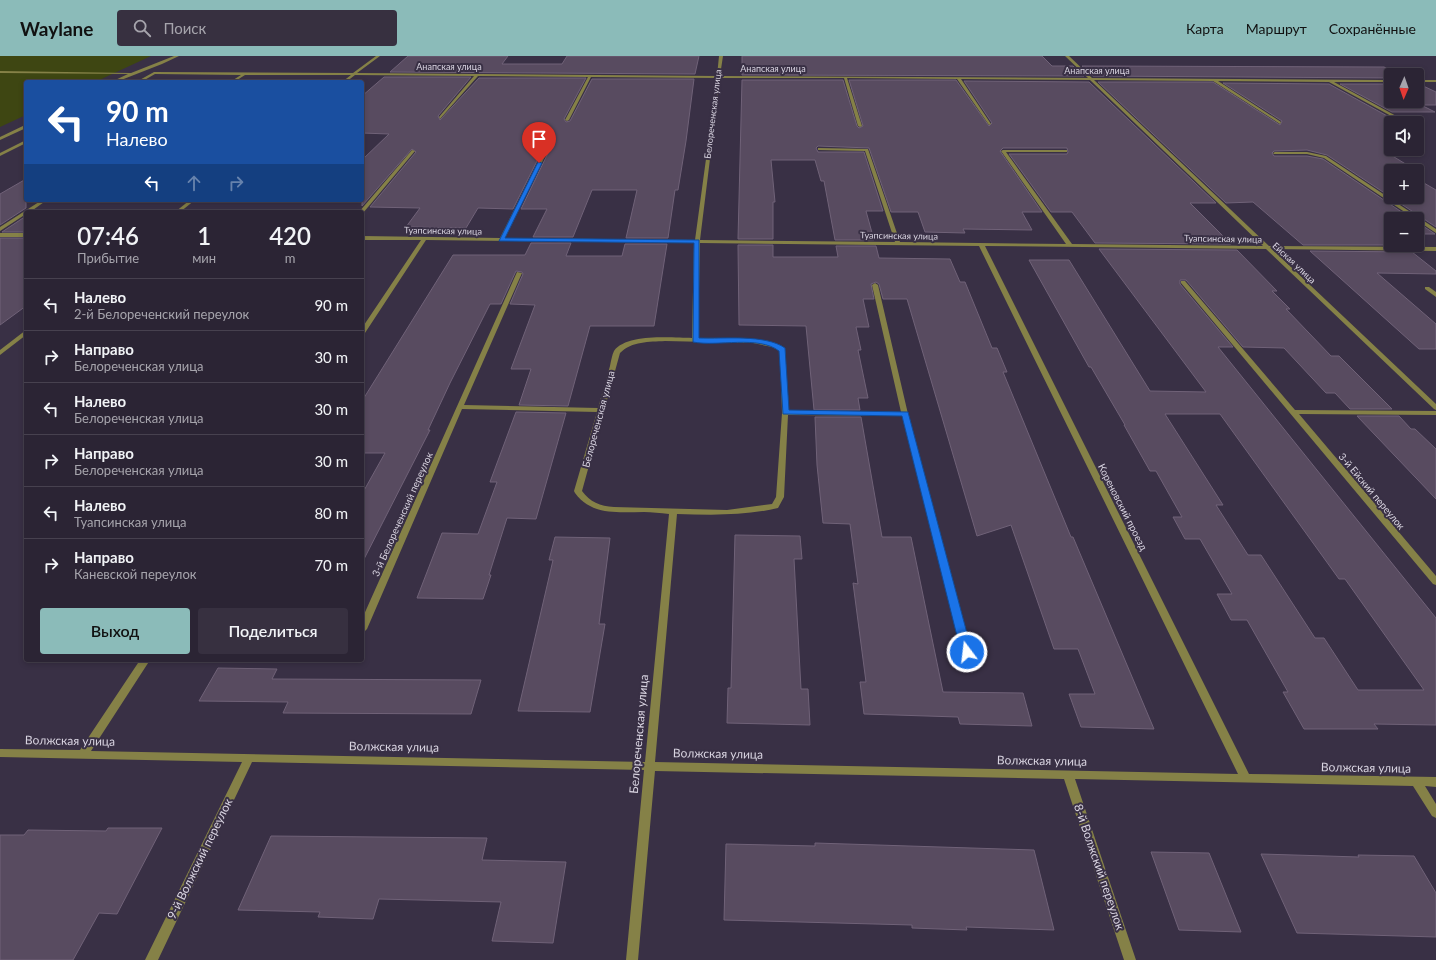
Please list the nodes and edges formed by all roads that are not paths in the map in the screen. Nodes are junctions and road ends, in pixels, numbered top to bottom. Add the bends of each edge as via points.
1 (177, 56) edge
2 (378, 56) edge
3 (720, 56) edge
4 (1067, 56) edge
5 (0, 72) edge
6 (130, 73) junction
7 (245, 74) junction
8 (354, 74) junction
9 (477, 75) junction
10 (590, 76) junction
11 (718, 76) junction
12 (845, 77) junction
13 (958, 78) junction
14 (1090, 79) junction
15 (1213, 79) junction
16 (116, 80) edge
17 (142, 80) edge
18 (235, 80) edge
19 (346, 80) edge
20 (1329, 80) junction
21 (1384, 81) edge
22 (1424, 81) edge
23 (1436, 81) edge
24 (1394, 116) edge
25 (440, 118) dead end
26 (567, 120) dead end
27 (1280, 123) dead end
28 (989, 124) dead end
29 (860, 126) dead end
30 (24, 127) edge
31 (0, 139) edge
32 (24, 142) edge
33 (819, 149) dead end
34 (546, 150) dead end
35 (413, 151) dead end
36 (1066, 151) dead end
37 (1275, 153) dead end
38 (0, 155) edge
39 (42, 202) edge
40 (190, 202) edge
41 (29, 210) edge
42 (180, 210) edge
43 (363, 210) edge
44 (24, 213) edge
45 (0, 229) edge
46 (1436, 231) edge
47 (0, 235) edge
48 (24, 235) edge
49 (364, 238) edge
50 (424, 239) junction
51 (501, 240) junction
52 (697, 242) junction
53 (898, 244) junction
54 (981, 244) junction
55 (1070, 245) junction
56 (1266, 247) junction
57 (1436, 249) edge
58 (519, 273) dead end
59 (1183, 282) dead end
60 (875, 285) dead end
61 (1427, 288) dead end
62 (1436, 295) edge
63 (364, 330) edge
64 (24, 334) edge
65 (696, 340) junction
66 (0, 353) edge
67 (460, 407) junction
68 (1436, 408) edge
69 (601, 410) junction
70 (1293, 412) junction
71 (785, 413) junction
72 (905, 414) junction
73 (1436, 414) edge
74 (673, 511) junction
75 (1436, 582) edge
76 (364, 624) edge
77 (967, 652) dead end
78 (144, 662) edge
79 (0, 753) edge
80 (83, 754) junction
81 (249, 758) junction
82 (649, 766) junction
83 (1068, 774) junction
84 (1246, 778) junction
85 (1416, 782) junction
86 (1436, 782) edge
87 (1436, 813) edge
88 (151, 960) edge
89 (632, 960) edge
90 (1130, 960) edge

1 - 6 street via 158,65
2 - 8 street
3 - 11 street, Белореченская улица
4 - 14 street, Ейская улица
5 - 6 street
6 - 16 street
7 - 8 street, Анапская улица
7 - 17 street, Анапская улица via 154,73
7 - 18 street
8 - 9 street, Анапская улица
8 - 19 street
9 - 10 street, Анапская улица
9 - 25 street
10 - 11 street, Анапская улица
10 - 26 street
11 - 12 street, Анапская улица
11 - 52 street, Белореченская улица
12 - 13 street, Анапская улица
12 - 29 street
13 - 14 street, Анапская улица
13 - 28 street
14 - 15 street, Анапская улица
14 - 56 street, Ейская улица
15 - 20 street, Анапская улица
15 - 27 street
20 - 21 street, Анапская улица
20 - 24 street
22 - 23 street
30 - 31 street
32 - 38 street
33 - 53 street via 867,150
34 - 51 street
35 - 43 street
36 - 55 street via 1003,151
37 - 46 street via 1308,153 1325,157
39 - 41 street
40 - 42 street
44 - 45 street
47 - 48 street
49 - 50 street, Туапсинская улица
50 - 51 street, Туапсинская улица
50 - 63 street
51 - 52 street, Туапсинская улица
52 - 53 street, Туапсинская улица
52 - 65 street, Белореченская улица
53 - 54 street, Туапсинская улица
54 - 55 street, Туапсинская улица
54 - 84 street, Кореновский проезд
55 - 56 street, Туапсинская улица
56 - 57 street, Туапсинская улица
56 - 68 street, Ейская улица
58 - 67 street, 3-й Белореченский переулок
59 - 70 street, 3-й Ейский переулок
60 - 72 street
61 - 62 street
64 - 66 street
65 - 69 street, Белореченская улица via 643,341 620,348
65 - 71 street, Белореченская улица via 757,341 775,344 782,350
67 - 69 street
67 - 76 street, 3-й Белореченский переулок
69 - 74 street, Белореченская улица via 578,491 584,500 608,509
70 - 73 street
70 - 75 street, 3-й Ейский переулок
71 - 72 street
71 - 74 street, Белореченская улица via 780,497 775,506 751,512
72 - 77 street
74 - 82 street, Белореченская улица
78 - 80 street
79 - 80 street, Волжская улица
80 - 81 street, Волжская улица
81 - 82 street, Волжская улица
81 - 88 street, 9-й Волжский переулок
82 - 83 street, Волжская улица
82 - 89 street, Белореченская улица
83 - 84 street, Волжская улица
83 - 90 street, 8-й Волжский переулок
84 - 85 street, Волжская улица
85 - 86 street, Волжская улица
85 - 87 street

